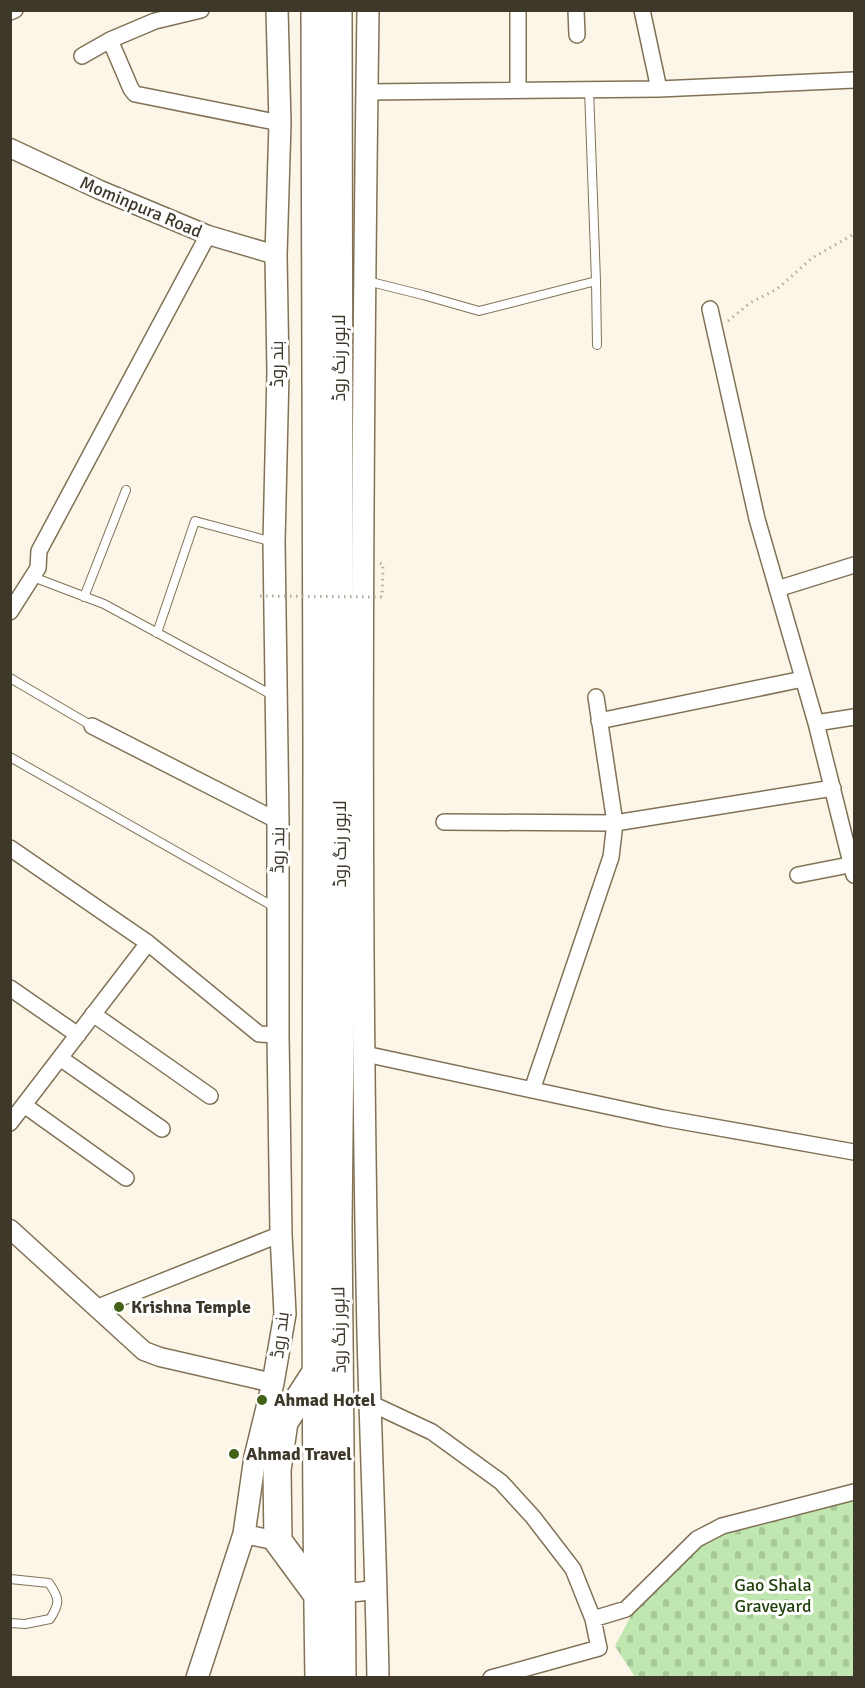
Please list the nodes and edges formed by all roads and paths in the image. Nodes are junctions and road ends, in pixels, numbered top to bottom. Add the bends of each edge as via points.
1 (15, 10) edge
2 (201, 10) edge
3 (277, 10) edge
4 (315, 10) edge
5 (338, 10) edge
6 (368, 10) edge
7 (518, 10) edge
8 (576, 10) edge
9 (642, 10) edge
10 (10, 12) edge
11 (577, 35) dead end
12 (110, 40) junction
13 (82, 56) dead end
14 (855, 80) edge
15 (589, 89) junction
16 (659, 89) junction
17 (518, 90) junction
18 (367, 92) junction
19 (280, 123) junction
20 (10, 148) edge
21 (855, 234) edge
22 (208, 236) junction
23 (276, 255) junction
24 (365, 281) junction
25 (596, 281) junction
26 (710, 309) dead end
27 (715, 333) junction
28 (597, 345) dead end
29 (126, 490) dead end
30 (274, 542) junction
31 (383, 564) dead end
32 (855, 565) edge
33 (33, 576) junction
34 (777, 589) junction
35 (260, 596) dead end
36 (84, 597) junction
37 (10, 612) edge
38 (157, 633) junction
39 (10, 678) edge
40 (803, 679) junction
41 (275, 696) junction
42 (596, 697) dead end
43 (855, 717) edge
44 (599, 721) junction
45 (816, 723) junction
46 (92, 726) joint
47 (10, 756) edge
48 (833, 788) junction
49 (278, 821) junction
50 (444, 822) dead end
51 (615, 823) junction
52 (10, 848) edge
53 (854, 868) edge
54 (798, 874) dead end
55 (277, 909) junction
56 (148, 943) junction
57 (10, 988) edge
58 (93, 1014) junction
59 (78, 1035) junction
60 (278, 1035) junction
61 (365, 1054) junction
62 (60, 1058) junction
63 (532, 1090) junction
64 (210, 1096) dead end
65 (24, 1105) junction
66 (10, 1123) edge
67 (162, 1129) dead end
68 (855, 1152) edge
69 (126, 1178) dead end
70 (10, 1229) edge
71 (281, 1234) junction
72 (98, 1307) junction
73 (315, 1374) junction
74 (273, 1383) junction
75 (370, 1403) junction
76 (342, 1488) junction
77 (855, 1492) edge
78 (244, 1534) junction
79 (278, 1541) junction
80 (10, 1579) edge
81 (366, 1591) junction
82 (318, 1594) junction
83 (593, 1619) junction
84 (10, 1623) edge
85 (197, 1677) edge
86 (319, 1677) edge
87 (342, 1677) edge
88 (359, 1677) edge
89 (378, 1677) edge
90 (491, 1677) edge

1 - 10 street
2 - 12 street via 155,21
3 - 19 main road, بند روڈ
4 - 73 highway, لاہور رنگ روڈ
5 - 76 highway, لاہور رنگ روڈ via 338,1225
6 - 18 main road
7 - 17 street
8 - 11 street
9 - 16 street
12 - 13 street
12 - 19 street via 135,94
14 - 16 street
15 - 16 street
15 - 17 street
15 - 25 lane
17 - 18 street
18 - 24 main road
19 - 23 main road, بند روڈ
20 - 22 street, Mominpura Road
21 - 27 path via 812,258 777,289 750,303
22 - 23 street, Mominpura Road
22 - 33 street via 39,551
23 - 30 main road, بند روڈ
24 - 25 lane via 479,311
24 - 61 main road
25 - 28 lane
26 - 27 street
27 - 34 street
29 - 36 lane
30 - 38 lane via 195,521
30 - 41 main road, بند روڈ
31 - 35 path, bridge via 382,597
32 - 34 street
33 - 36 lane
33 - 37 street
34 - 40 street
36 - 38 lane
38 - 41 lane
39 - 46 lane
40 - 44 street
40 - 45 street
41 - 49 main road, بند روڈ
42 - 44 street
43 - 45 street
44 - 51 street
45 - 48 street
46 - 49 street
47 - 55 lane
48 - 51 street
48 - 53 street
49 - 55 main road, بند روڈ
50 - 51 street
51 - 63 street via 611,856
52 - 56 street
53 - 54 street
55 - 60 main road, بند روڈ
56 - 58 street
56 - 60 street via 259,1034
57 - 59 street
58 - 59 street
58 - 64 street
59 - 62 street
60 - 71 main road, بند روڈ
61 - 63 street
61 - 75 main road
62 - 65 street
62 - 67 street
63 - 68 street
65 - 66 street
65 - 69 street
70 - 72 street
71 - 72 street
71 - 74 main road, بند روڈ via 285,1314
72 - 74 street via 144,1351
73 - 79 highway via 284,1422 277,1470
73 - 82 highway, لاہور رنگ روڈ
74 - 78 main road, بند روڈ via 255,1456
75 - 81 main road
75 - 83 street via 432,1432 501,1482 573,1569
76 - 81 highway via 355,1562
76 - 87 highway, لاہور رنگ روڈ
77 - 83 street via 722,1526 697,1539 626,1609
78 - 79 street
78 - 85 main road, بند روڈ
79 - 82 highway
80 - 84 lane via 49,1583 57,1594 57,1607 50,1619
81 - 88 highway
81 - 89 main road
82 - 86 highway, لاہور رنگ روڈ
83 - 90 street via 599,1648

